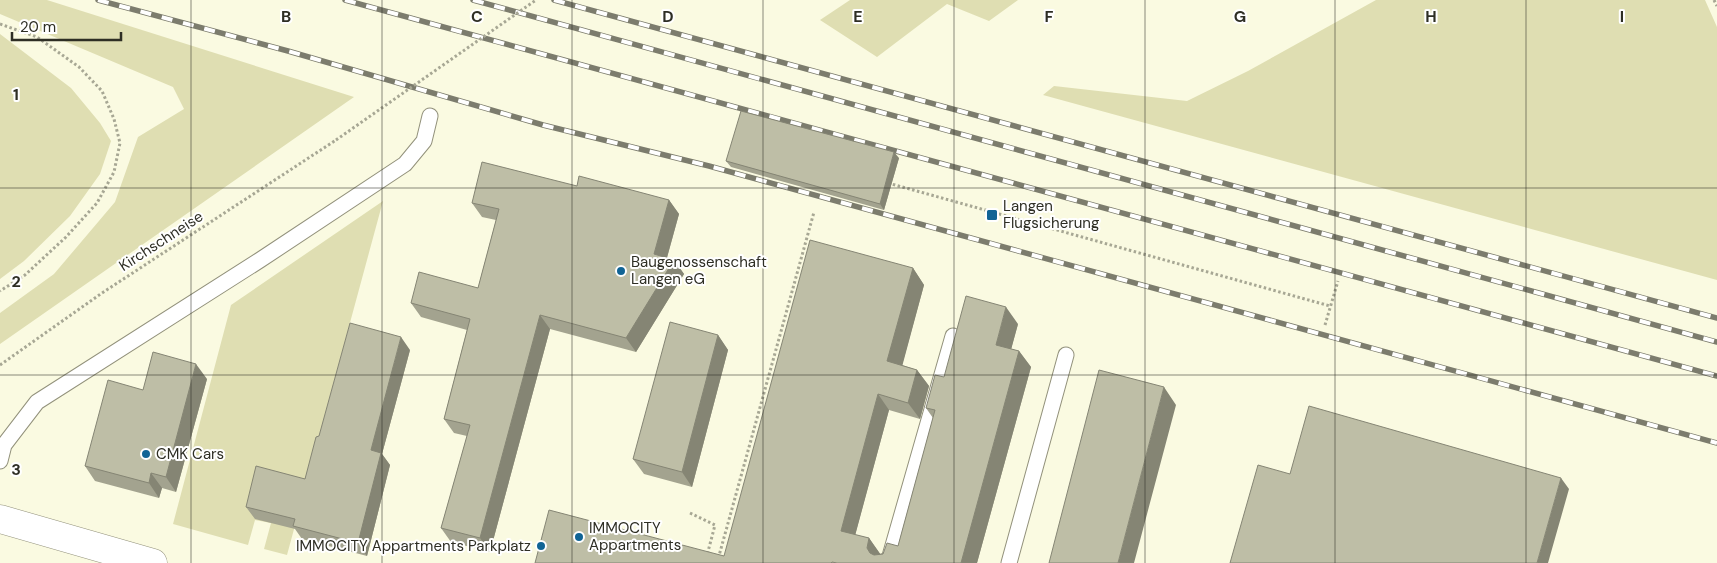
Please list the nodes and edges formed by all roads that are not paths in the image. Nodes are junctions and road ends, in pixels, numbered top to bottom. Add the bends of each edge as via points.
1 (430, 116) dead end
2 (953, 336) edge
3 (1066, 355) dead end
4 (0, 460) edge
5 (0, 519) edge
6 (153, 563) edge
7 (888, 563) edge
8 (1009, 563) edge

1 - 4 lane via 424,141 405,164 37,402 4,446
2 - 7 lane
3 - 8 lane
5 - 6 street

